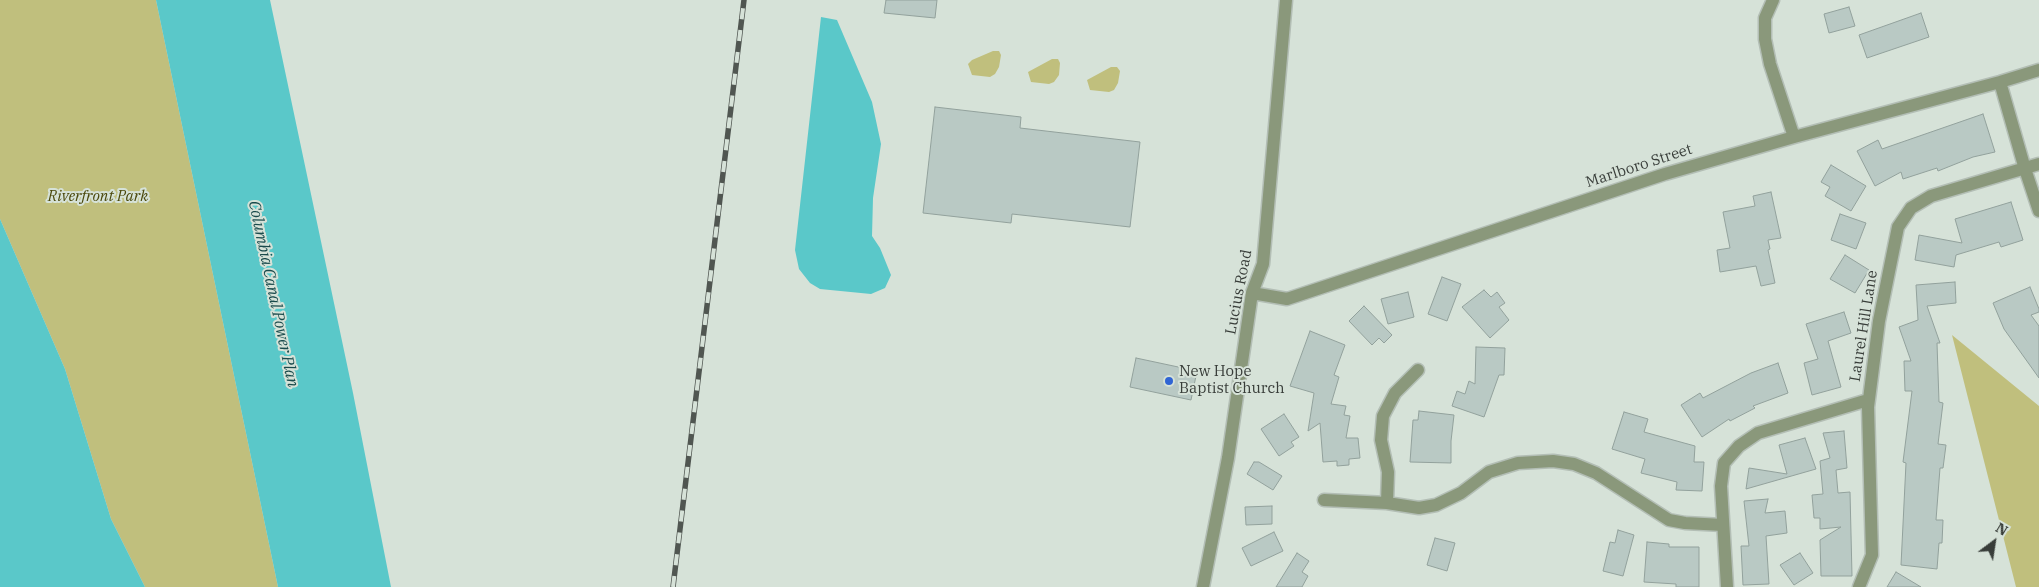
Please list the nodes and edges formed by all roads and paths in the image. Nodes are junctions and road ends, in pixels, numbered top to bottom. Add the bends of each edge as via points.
1 (1286, 0) edge
2 (1773, 0) edge
3 (2039, 70) edge
4 (2000, 82) junction
5 (1794, 136) junction
6 (2039, 164) edge
7 (2025, 169) junction
8 (2039, 211) edge
9 (1252, 293) junction
10 (1418, 370) dead end
11 (1868, 400) junction
12 (1324, 500) dead end
13 (1387, 503) junction
14 (1723, 525) junction
15 (1203, 587) edge
16 (1727, 587) edge
17 (1859, 587) edge

1 - 9 street, Lucius Road via 1263,264
2 - 5 street via 1765,18 1765,39
3 - 4 street, Marlboro Street
4 - 5 street, Marlboro Street
4 - 7 street
5 - 9 street, Marlboro Street via 1665,174 1287,299
6 - 7 street, Laurel Hill Lane
7 - 8 street
7 - 11 street, Laurel Hill Lane via 1931,196 1911,208 1898,227 1879,321
9 - 15 street, Lucius Road via 1228,458
10 - 13 street via 1395,393 1383,416 1381,440 1388,472
11 - 14 street via 1758,433 1739,446 1724,463 1721,486
11 - 17 street, Laurel Hill Lane via 1872,555
12 - 13 street
13 - 14 street via 1419,508 1436,505 1461,493 1489,472 1518,463 1553,460 1596,473 1669,520
14 - 16 street

